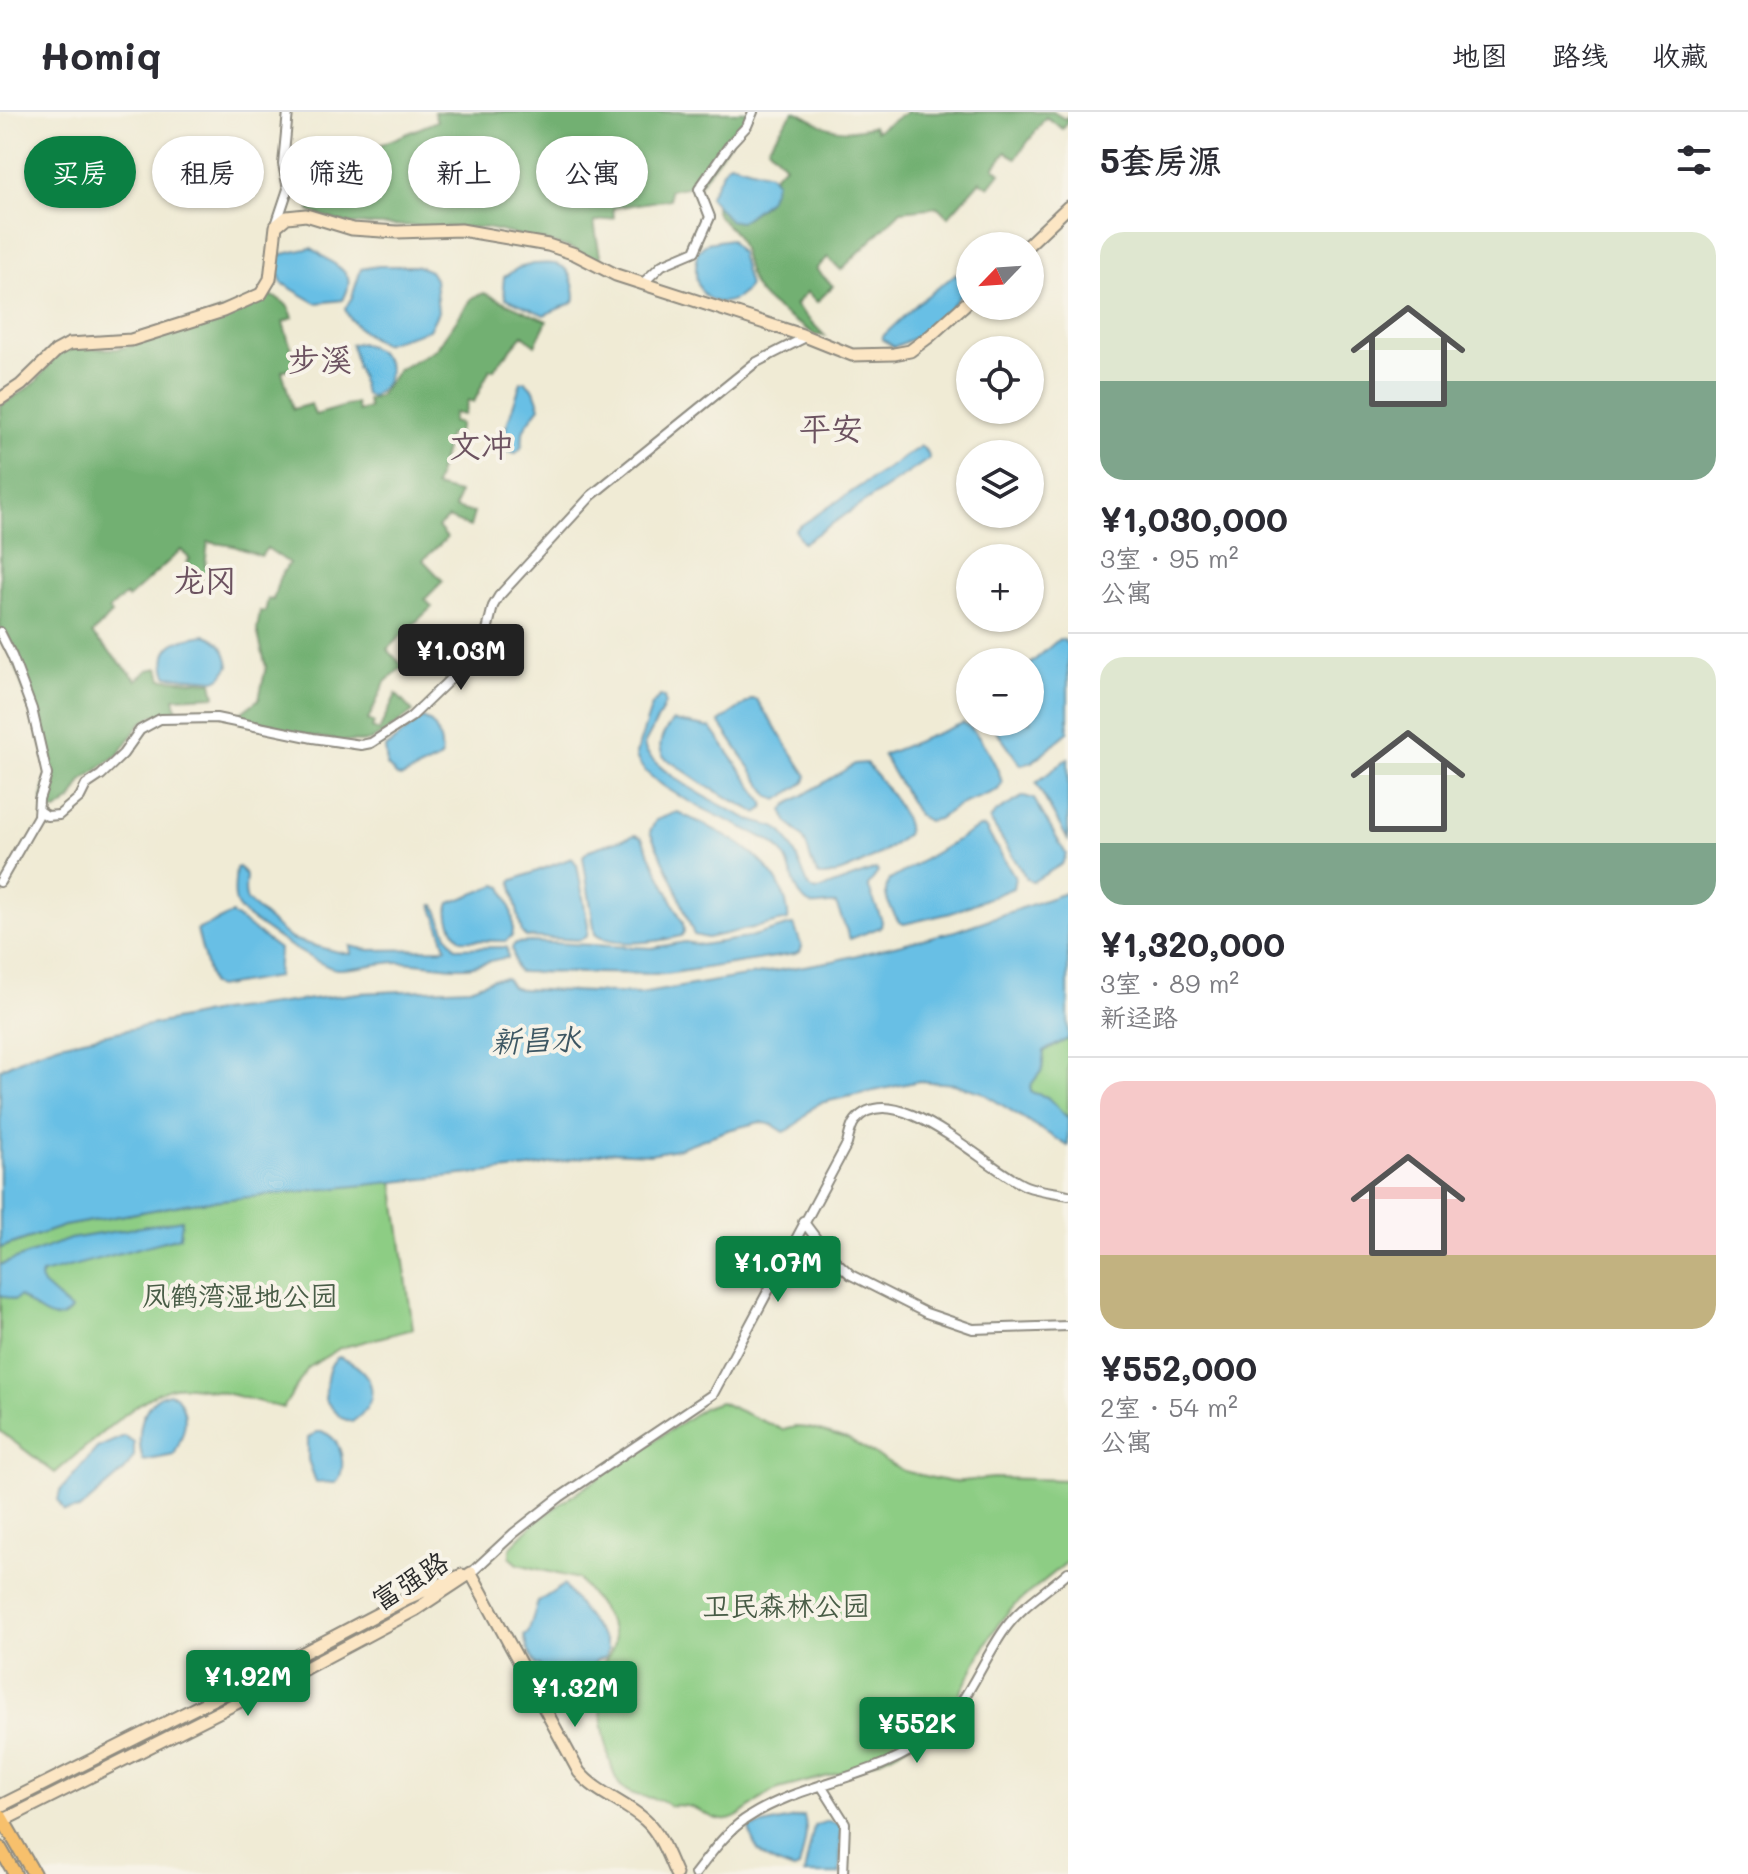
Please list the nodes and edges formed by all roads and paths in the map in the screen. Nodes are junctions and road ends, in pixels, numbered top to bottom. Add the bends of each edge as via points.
1 (288, 112) edge
2 (753, 112) edge
3 (1068, 207) edge
4 (276, 226) junction
5 (1042, 232) edge
6 (642, 284) junction
7 (956, 312) edge
8 (806, 337) junction
9 (0, 399) edge
10 (0, 632) edge
11 (40, 811) junction
12 (0, 882) edge
13 (1068, 1195) edge
14 (803, 1221) junction
15 (1068, 1326) edge
16 (1068, 1572) edge
17 (471, 1573) junction
18 (821, 1785) junction
19 (0, 1806) edge
20 (1, 1819) edge
21 (0, 1848) edge
22 (15, 1874) edge
23 (34, 1874) edge
24 (676, 1874) edge
25 (695, 1874) edge
26 (843, 1874) edge

1 - 4 street via 283,164 288,189
2 - 6 street via 699,189 710,217 696,249 664,264
3 - 5 street
4 - 6 street via 298,215 352,229 461,230 561,249
4 - 9 street via 270,279 261,294 131,340 69,344
6 - 8 street
7 - 8 street via 903,353 852,355
8 - 11 street via 755,363 592,495 499,596 485,639 469,661 411,717 371,743 313,738 216,718 160,719 140,730 123,754 59,815
10 - 11 street via 40,737 47,775
11 - 12 street
13 - 14 street via 1025,1186 907,1112 880,1108 853,1123 847,1144
14 - 15 street via 851,1275 926,1313 973,1329
14 - 17 street via 713,1394 560,1497
16 - 18 street via 1007,1625 964,1699 935,1733 890,1762
17 - 19 street, 富强路 via 408,1598
17 - 20 street, 富强路 via 415,1610 306,1668
17 - 24 street via 579,1772 648,1822
18 - 25 street via 743,1821
18 - 26 street via 845,1823
20 - 23 main road
21 - 22 main road

